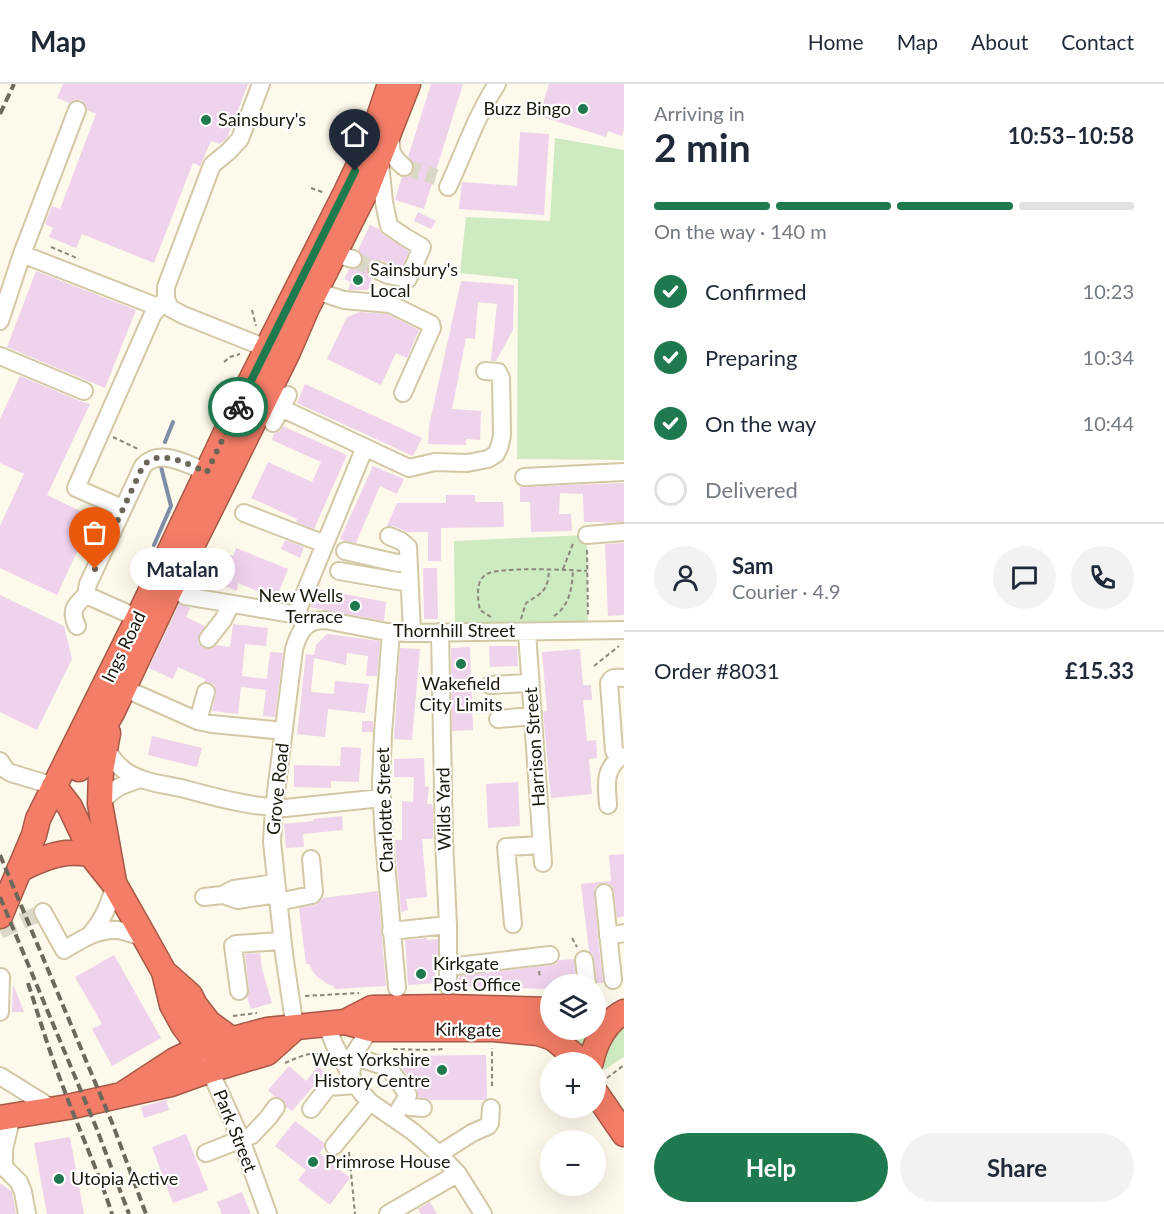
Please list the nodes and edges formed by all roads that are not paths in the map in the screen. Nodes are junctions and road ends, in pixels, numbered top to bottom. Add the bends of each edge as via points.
1 (261, 84) edge
2 (390, 84) edge
3 (408, 84) edge
4 (497, 84) edge
5 (77, 110) dead end
6 (391, 131) junction
7 (379, 159) junction
8 (404, 167) tunnel mouth
9 (445, 182) dead end
10 (22, 254) junction
11 (377, 270) tunnel mouth
12 (311, 300) junction
13 (162, 303) junction
14 (0, 321) edge
15 (266, 348) junction
16 (0, 356) edge
17 (485, 371) dead end
18 (84, 391) dead end
19 (282, 393) junction
20 (403, 393) dead end
21 (273, 423) dead end
22 (365, 447) junction
23 (207, 472) junction
24 (624, 472) edge
25 (524, 477) dead end
26 (122, 508) junction
27 (244, 513) dead end
28 (624, 532) edge
29 (581, 535) road end
30 (389, 536) dead end
31 (325, 544) junction
32 (345, 551) dead end
33 (408, 555) junction
34 (339, 571) dead end
35 (410, 583) junction
36 (86, 595) junction
37 (185, 596) dead end
38 (231, 604) junction
39 (138, 618) junction
40 (302, 621) junction
41 (77, 626) dead end
42 (391, 632) junction
43 (440, 632) junction
44 (523, 632) junction
45 (412, 633) junction
46 (623, 637) edge
47 (208, 639) dead end
48 (624, 678) edge
49 (530, 683) junction
50 (490, 685) dead end
51 (206, 692) dead end
52 (137, 694) dead end
53 (112, 713) junction
54 (533, 716) junction
55 (498, 719) dead end
56 (198, 721) junction
57 (284, 731) junction
58 (106, 740) junction
59 (622, 757) edge
60 (0, 762) edge
61 (140, 778) junction
62 (58, 791) junction
63 (382, 798) junction
64 (99, 804) junction
65 (608, 806) dead end
66 (274, 808) junction
67 (542, 845) junction
68 (92, 854) junction
69 (311, 859) dead end
70 (543, 863) dead end
71 (19, 870) junction
72 (115, 885) junction
73 (277, 893) junction
74 (604, 893) dead end
75 (204, 897) dead end
76 (43, 912) dead end
77 (0, 916) edge
78 (513, 924) dead end
79 (448, 925) junction
80 (391, 931) junction
81 (90, 934) junction
82 (616, 934) edge
83 (145, 938) junction
84 (283, 947) junction
85 (550, 955) dead end
86 (584, 960) dead end
87 (448, 967) junction
88 (164, 972) junction
89 (586, 974) edge
90 (1, 977) edge
91 (613, 980) dead end
92 (448, 986) dead end
93 (397, 988) dead end
94 (239, 991) dead end
95 (540, 1010) edge
96 (606, 1011) edge
97 (0, 1012) edge
98 (623, 1012) edge
99 (336, 1023) junction
100 (295, 1028) junction
101 (370, 1029) junction
102 (231, 1040) junction
103 (570, 1052) edge
104 (594, 1052) edge
105 (205, 1059) junction
106 (368, 1061) dead end
107 (0, 1076) edge
108 (354, 1080) junction
109 (606, 1097) edge
110 (370, 1102) junction
111 (276, 1107) dead end
112 (491, 1107) dead end
113 (423, 1108) dead end
114 (54, 1109) junction
115 (311, 1109) dead end
116 (6, 1117) edge
117 (624, 1134) edge
118 (241, 1139) junction
119 (334, 1146) dead end
120 (206, 1153) dead end
121 (439, 1154) junction
122 (1, 1167) edge
123 (450, 1178) dead end
124 (415, 1204) edge
125 (27, 1214) edge
126 (268, 1214) edge
127 (388, 1214) edge
128 (483, 1214) edge

1 - 13 street via 240,139 212,165
2 - 15 highway, Ings Road via 364,153
3 - 6 highway, Ings Road
4 - 9 street
5 - 10 street
6 - 7 highway, Ings Road
6 - 8 street via 394,159
7 - 11 street via 389,226 422,246 408,279
7 - 12 highway, Ings Road via 343,258
10 - 13 street
10 - 14 street
12 - 15 highway via 284,341
12 - 19 highway, Ings Road
12 - 20 street via 387,303 431,324
13 - 15 street
13 - 26 street via 153,314 76,488
15 - 19 highway
15 - 23 highway, Ings Road
16 - 18 street
17 - 22 street via 498,372 501,378 502,435 496,454 467,463 435,462 409,468
19 - 21 street
19 - 22 street
19 - 53 highway, Ings Road via 169,592
22 - 31 street, Grove Road
23 - 26 street via 171,458 147,460
23 - 39 highway, Ings Road
24 - 25 street
26 - 36 street
27 - 31 street
28 - 29 street
30 - 33 street via 401,541
31 - 40 street, Grove Road via 299,607
32 - 33 street via 397,563
33 - 35 street
34 - 35 street
35 - 45 street
36 - 39 street
36 - 41 street via 73,612
37 - 38 street, Thornhill Street
38 - 40 street, Thornhill Street
38 - 47 street
39 - 62 highway, Ings Road
40 - 42 street, Thornhill Street via 325,620
40 - 57 street, Grove Road via 294,649
42 - 45 street, Thornhill Street
42 - 63 street, Charlotte Street
43 - 44 street, Thornhill Street
43 - 45 street, Thornhill Street
43 - 79 street, Wilds Yard
44 - 46 street, Thornhill Street via 588,631
44 - 49 street, Harrison Street
48 - 59 street via 613,678 609,683 614,751
49 - 50 street
49 - 54 street, Harrison Street
51 - 56 street
52 - 56 street
53 - 58 highway, Ings Road
53 - 62 highway, Ings Road
54 - 55 street
54 - 67 street, Harrison Street
56 - 57 street
57 - 66 street, Grove Road
58 - 61 street via 114,761
58 - 64 highway, Ings Road
59 - 65 street via 611,765 608,774
60 - 62 street via 11,773
61 - 64 street via 117,788
61 - 66 street
62 - 68 highway, Ings Road
62 - 71 highway, Ings Road via 38,819
63 - 66 street
63 - 80 street, Charlotte Street
64 - 72 highway, Ings Road
66 - 73 street, Grove Road via 272,842
67 - 70 street, Harrison Street
67 - 78 street via 506,847
68 - 71 highway via 48,857
68 - 72 highway, Ings Road
69 - 73 street via 312,895
71 - 77 highway, Ings Road
72 - 81 street via 108,909
72 - 83 highway, Ings Road
73 - 75 street via 238,900 222,895
73 - 84 street, Grove Road
74 - 82 street
76 - 81 street via 64,950
79 - 80 street
79 - 87 street, Wilds Yard
80 - 93 street, Charlotte Street
81 - 83 street via 119,930
82 - 91 street
83 - 88 highway, Ings Road
84 - 94 street via 233,946
84 - 100 street, Grove Road
85 - 87 street
86 - 89 street
87 - 92 street, Wilds Yard
88 - 102 highway, Ings Road via 190,996 209,1023
88 - 105 highway, Ings Road via 172,1005
90 - 97 street
95 - 99 highway, Kirkgate via 372,1008
96 - 98 highway
98 - 104 highway via 604,1031
99 - 100 highway, Kirkgate
99 - 101 highway, Kirkgate
99 - 108 street via 336,1046
100 - 102 highway, Kirkgate via 267,1030
100 - 105 highway, Kirkgate via 267,1053
101 - 103 highway, Kirkgate via 538,1033 553,1038
101 - 108 street via 354,1054
102 - 105 highway, Kirkgate
105 - 114 highway, Kirkgate via 175,1059 123,1094
105 - 118 street, Park Street
106 - 113 street via 389,1068 408,1095 401,1107
107 - 114 street
108 - 110 street
108 - 115 street via 328,1087
109 - 117 highway
110 - 119 street
110 - 121 street
111 - 118 street via 252,1136
112 - 121 street via 488,1126
114 - 116 highway, Kirkgate
116 - 122 street
118 - 120 street
118 - 126 street, Park Street
121 - 128 street via 458,1174
122 - 125 street via 19,1182
123 - 124 street
124 - 127 street

